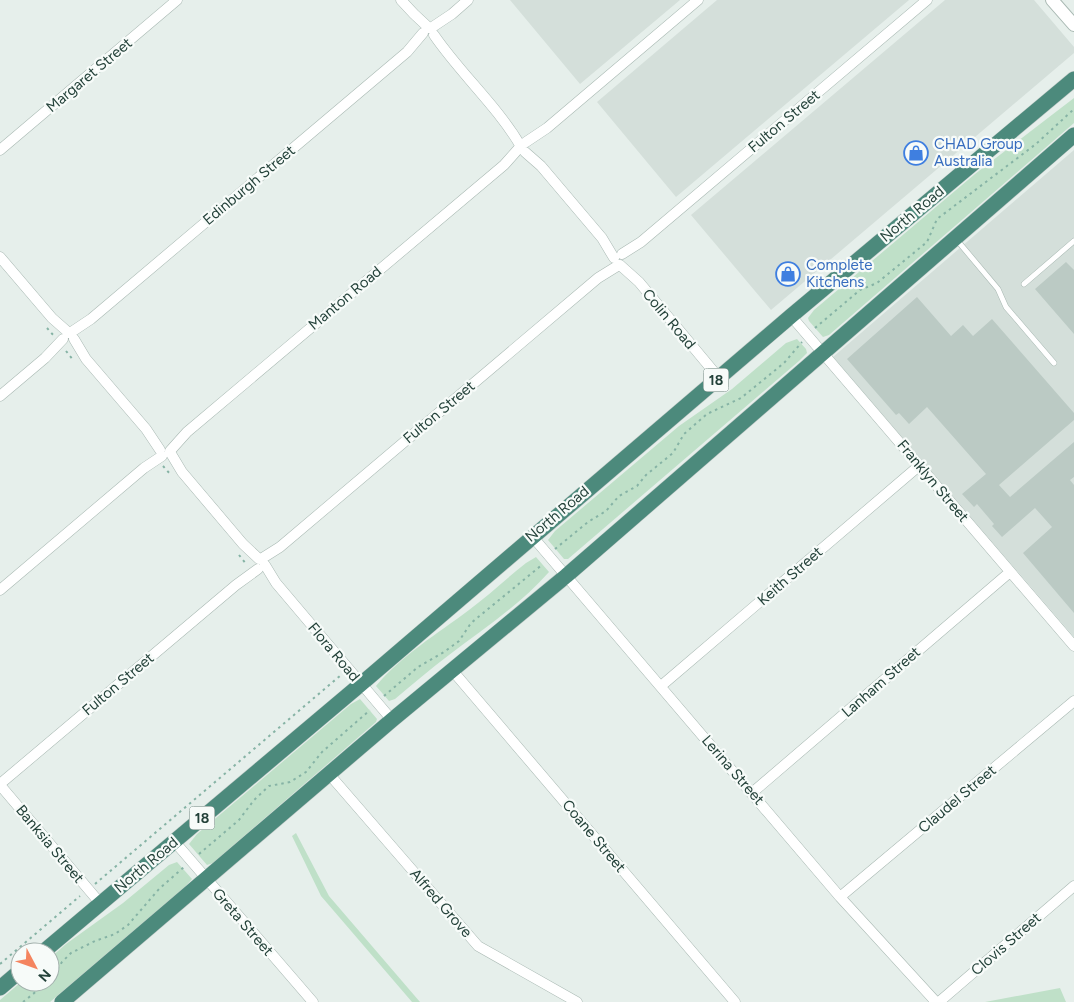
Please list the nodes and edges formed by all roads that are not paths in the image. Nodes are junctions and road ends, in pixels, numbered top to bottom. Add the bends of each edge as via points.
1 (177, 0) edge
2 (402, 0) edge
3 (468, 0) edge
4 (698, 0) edge
5 (927, 0) edge
6 (1052, 0) edge
7 (1074, 25) edge
8 (429, 33) junction
9 (1074, 79) edge
10 (1074, 135) edge
11 (525, 147) junction
12 (0, 150) edge
13 (956, 238) junction
14 (1074, 241) edge
15 (0, 257) edge
16 (620, 259) junction
17 (1024, 284) dead end
18 (791, 316) junction
19 (69, 338) junction
20 (824, 354) junction
21 (1054, 363) dead end
22 (719, 378) junction
23 (0, 396) edge
24 (164, 451) junction
25 (920, 465) junction
26 (532, 536) junction
27 (260, 564) junction
28 (1010, 572) junction
29 (566, 576) junction
30 (0, 590) edge
31 (1074, 646) edge
32 (452, 670) junction
33 (361, 684) junction
34 (661, 686) junction
35 (1074, 701) edge
36 (392, 720) junction
37 (329, 774) junction
38 (0, 784) edge
39 (752, 792) junction
40 (174, 841) junction
41 (206, 879) junction
42 (1074, 886) edge
43 (840, 896) junction
44 (100, 903) junction
45 (54, 942) edge
46 (10, 980) edge
47 (0, 988) edge
48 (62, 1002) edge
49 (312, 1002) edge
50 (577, 1002) edge
51 (735, 1002) edge
52 (937, 1002) edge

1 - 12 street, Margaret Street
2 - 8 street, Colin Road
3 - 8 street, Edinburgh Street
4 - 11 street, Manton Road
5 - 16 street, Fulton Street
6 - 7 street
8 - 11 street, Colin Road
8 - 19 street, Edinburgh Street
9 - 18 highway, North Road / 18
10 - 13 highway
11 - 16 street, Colin Road
11 - 24 street, Manton Road
13 - 20 highway
13 - 21 lane via 998,289 1006,307
14 - 17 lane
15 - 19 street, Flora Road
16 - 22 street, Colin Road
16 - 27 street, Fulton Street
18 - 20 street, Franklyn Street
18 - 22 highway, North Road / 18
19 - 23 street, Edinburgh Street
19 - 24 street, Flora Road
20 - 25 street, Franklyn Street
20 - 29 highway
22 - 26 highway, North Road / 18
24 - 27 street, Flora Road
24 - 30 street, Manton Road
25 - 28 street, Franklyn Street
25 - 34 street, Keith Street
26 - 29 street, Lerina Street
26 - 33 highway, North Road / 18
27 - 33 street, Flora Road
27 - 38 street, Fulton Street
28 - 31 street, Franklyn Street
28 - 39 street, Lanham Street
29 - 32 highway
29 - 34 street, Lerina Street
32 - 36 highway
32 - 51 street, Coane Street
33 - 36 street, Flora Road
33 - 40 highway, North Road / 18
34 - 39 street, Lerina Street
35 - 43 street, Claudel Street
36 - 37 highway
37 - 41 highway
37 - 50 street, Alfred Grove via 478,946
38 - 44 street, Banksia Street
39 - 43 street, Lerina Street
40 - 41 street, Greta Street
40 - 44 highway, North Road / 18
41 - 48 highway
41 - 49 street, Greta Street
42 - 52 street, Clovis Street
43 - 52 street, Lerina Street
44 - 45 highway, North Road / 18
46 - 47 highway

